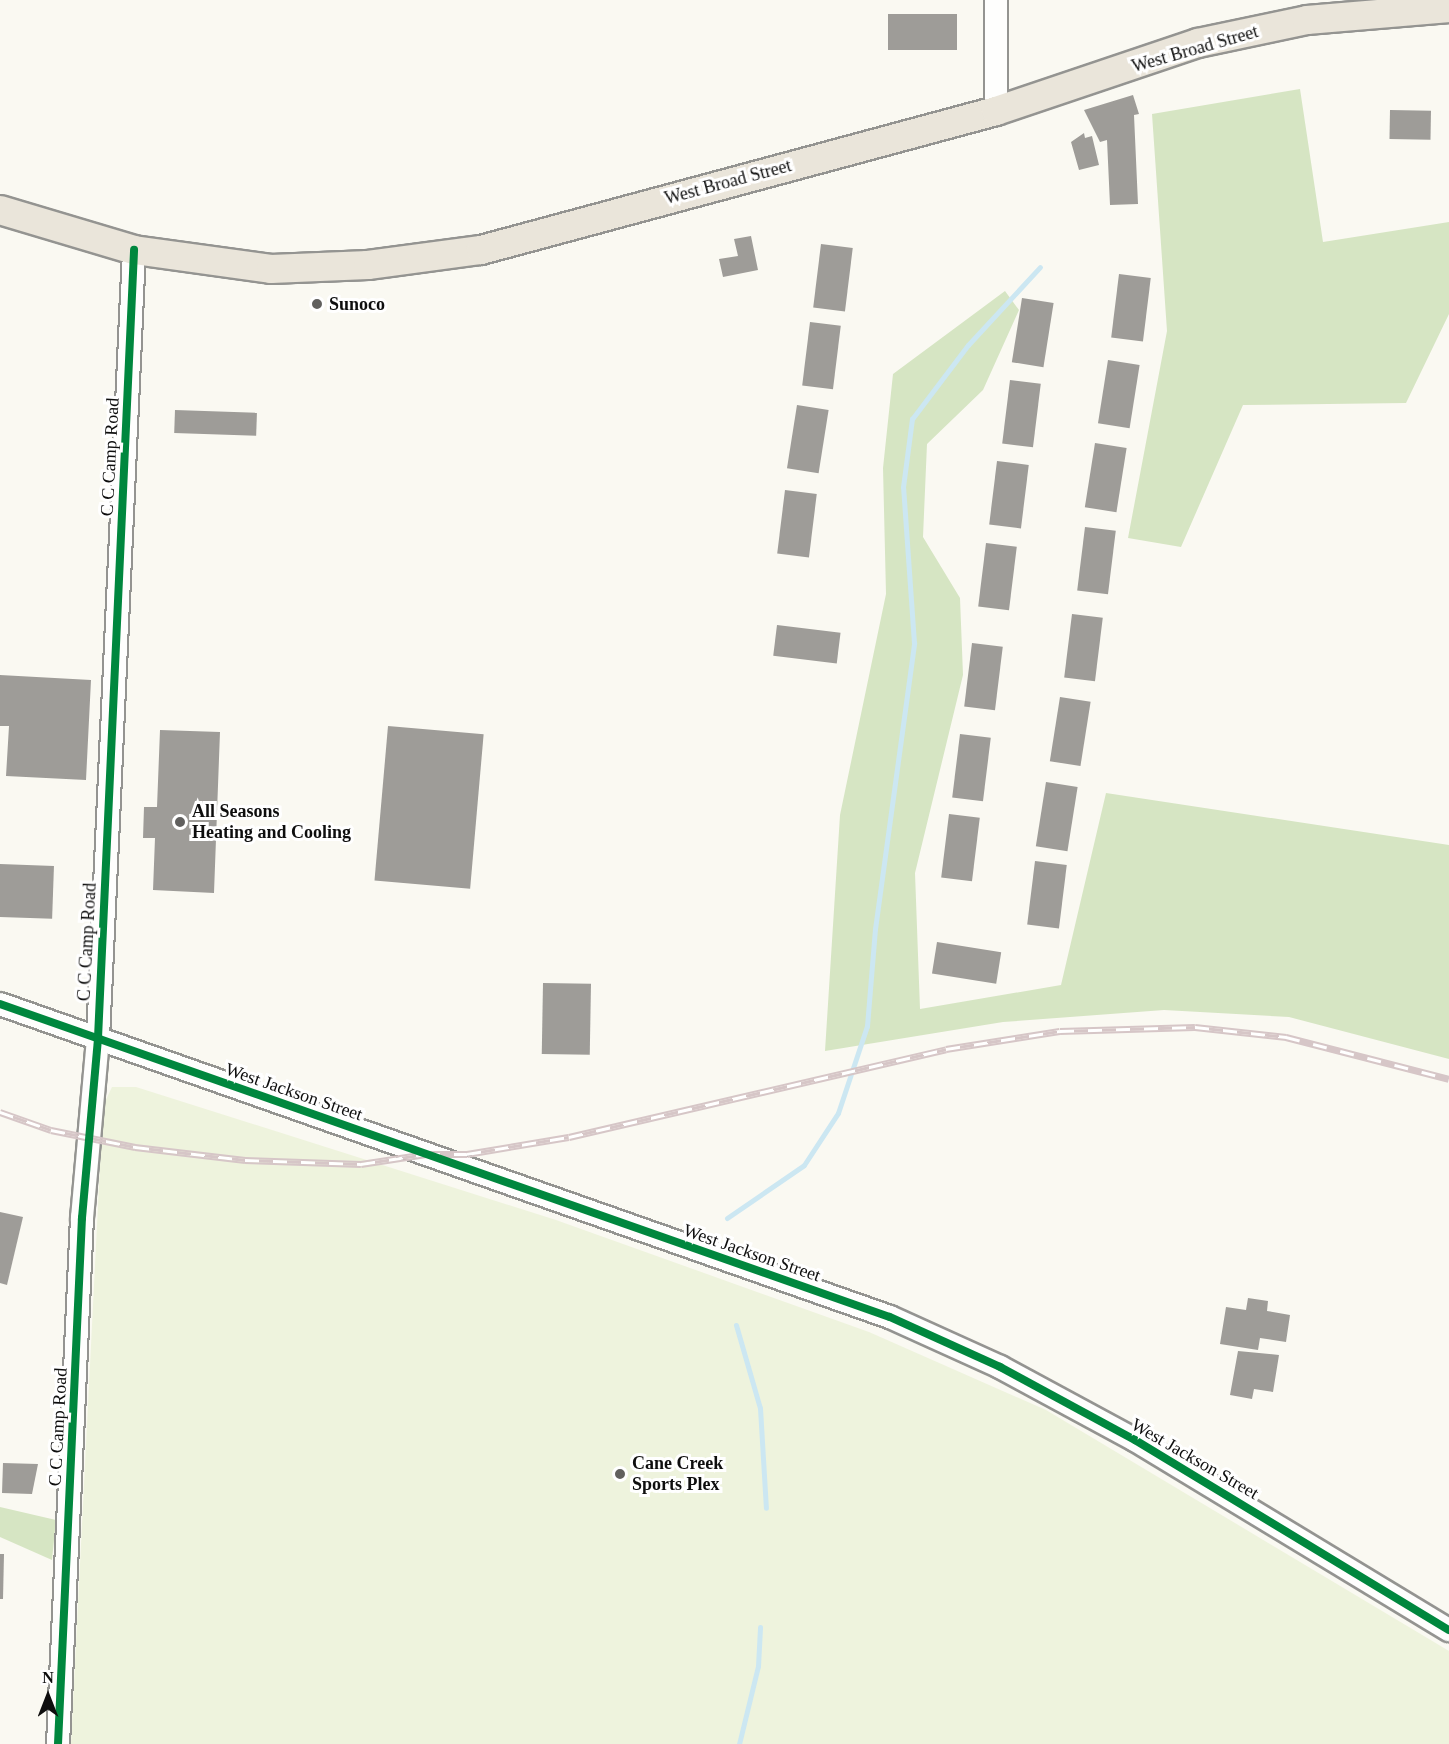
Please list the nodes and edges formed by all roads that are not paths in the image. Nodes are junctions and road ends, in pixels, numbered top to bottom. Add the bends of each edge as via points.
1 (996, 0) edge
2 (1449, 8) edge
3 (996, 111) junction
4 (0, 210) edge
5 (134, 250) junction
6 (0, 1004) edge
7 (98, 1038) junction
8 (1449, 1630) edge
9 (58, 1744) edge

1 - 3 street
2 - 3 main road, West Broad Street via 1307,20 1198,44
3 - 5 main road, West Broad Street via 482,250 368,265 272,269
4 - 5 main road, West Broad Street
5 - 7 street, C C Camp Road
6 - 7 street, West Jackson Street
7 - 8 street, West Jackson Street via 890,1317 999,1367 1135,1440
7 - 9 street, C C Camp Road via 82,1218

